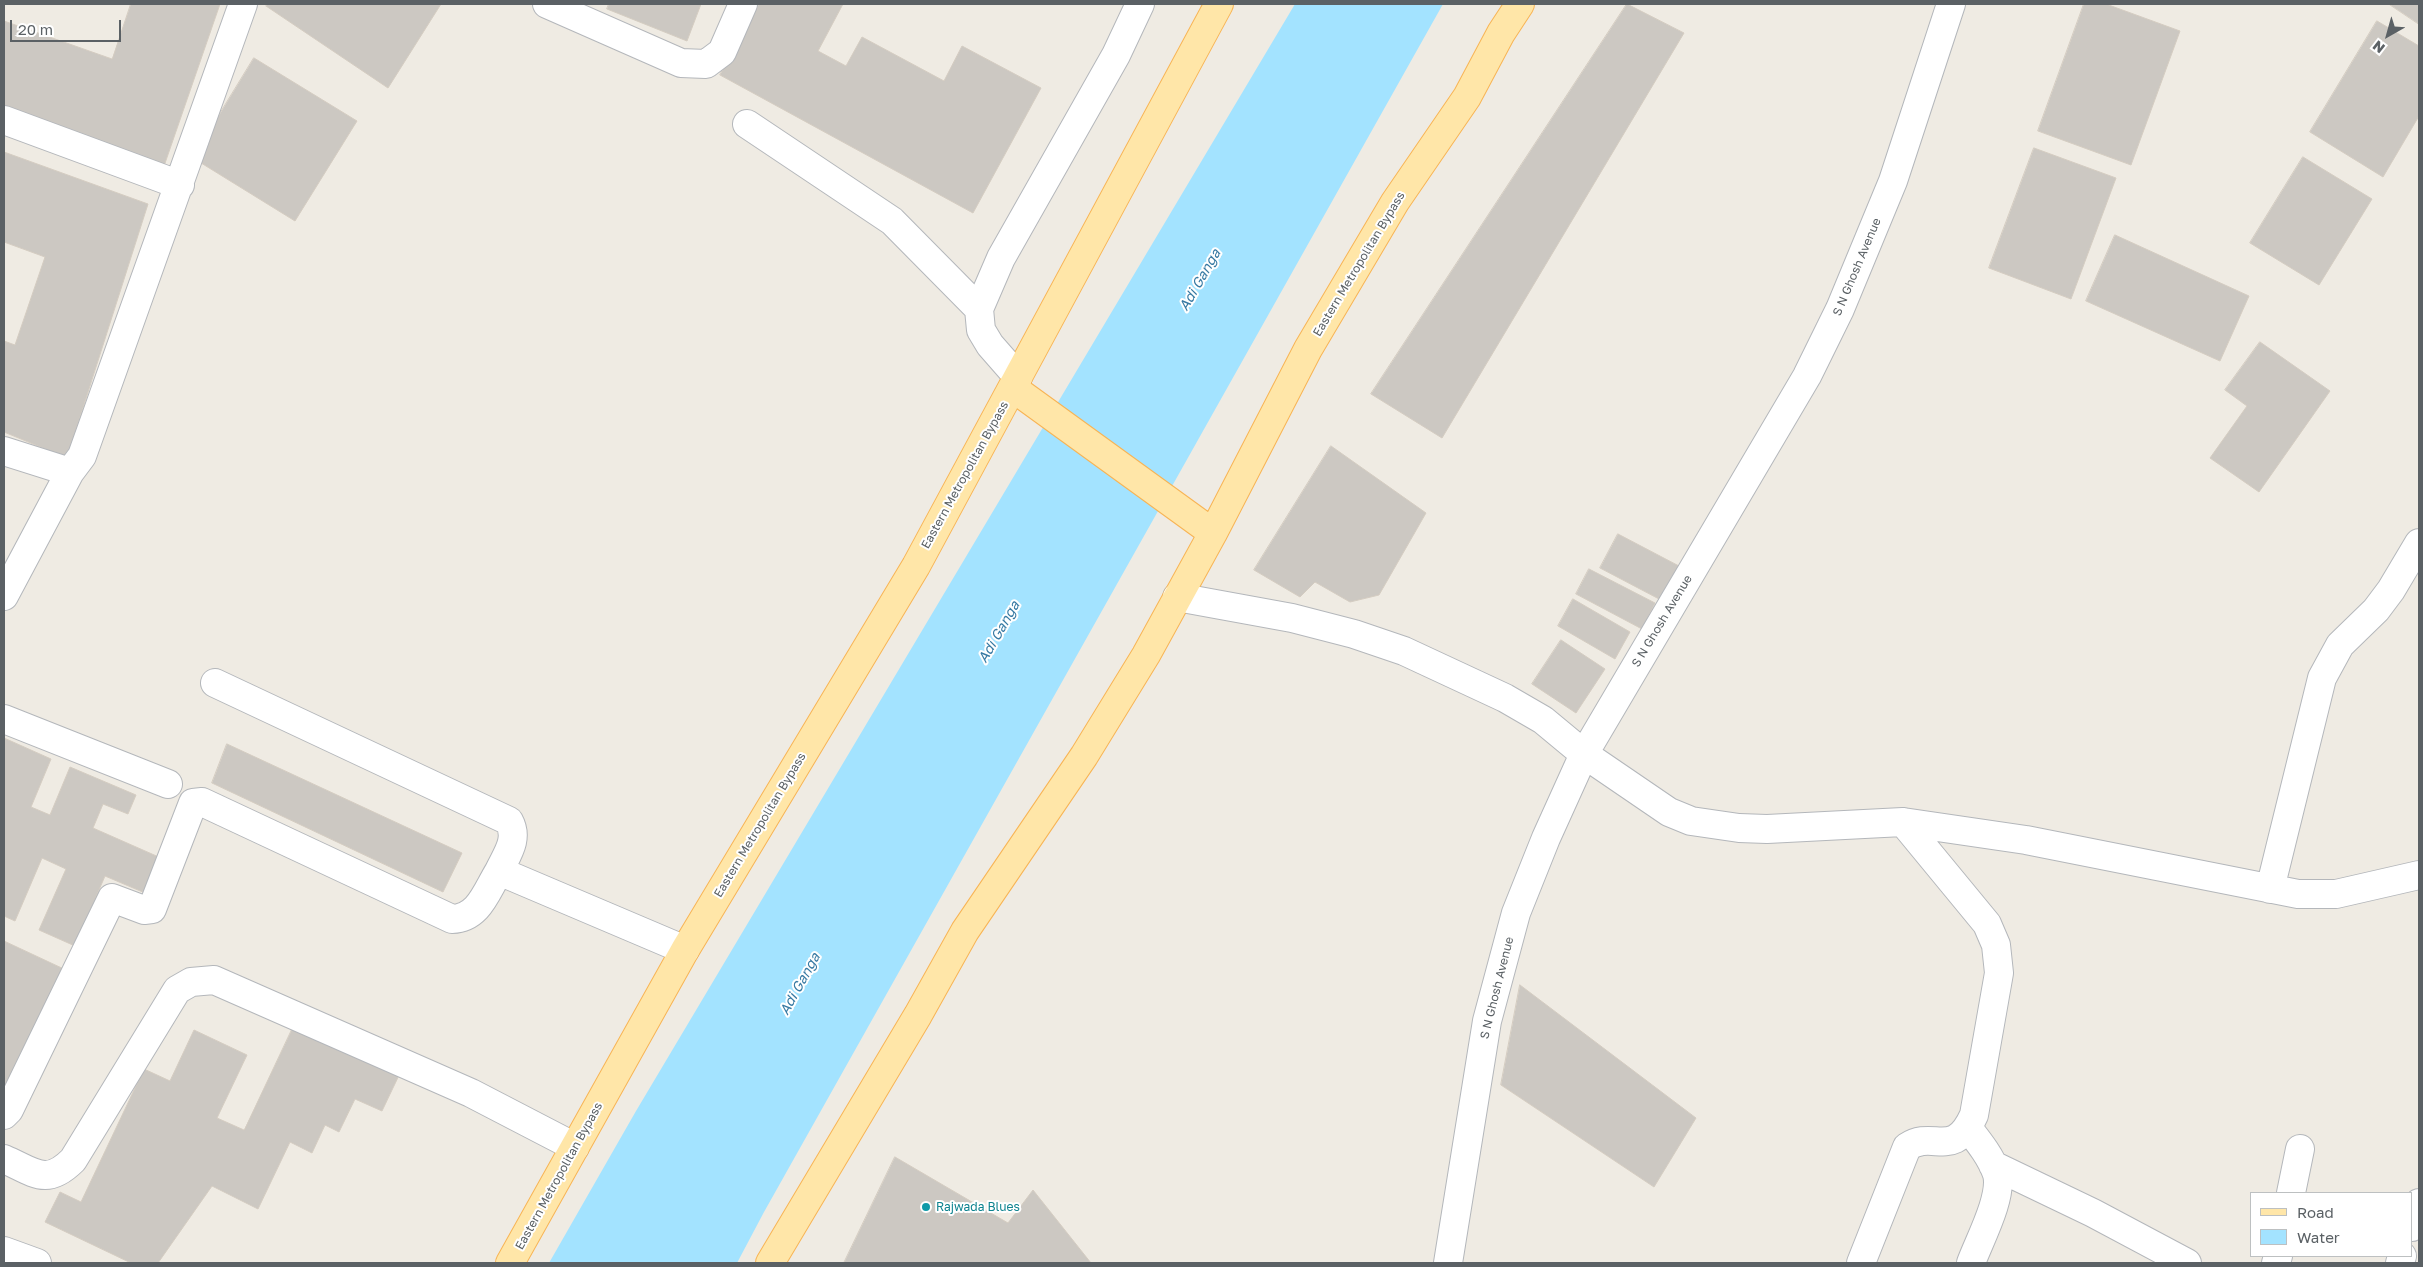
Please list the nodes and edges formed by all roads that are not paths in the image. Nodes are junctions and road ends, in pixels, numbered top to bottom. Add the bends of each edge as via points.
1 (243, 4) edge
2 (547, 4) edge
3 (743, 4) edge
4 (1140, 4) edge
5 (1219, 4) edge
6 (1520, 4) edge
7 (1951, 4) edge
8 (4, 120) edge
9 (747, 124) dead end
10 (180, 185) junction
11 (979, 309) junction
12 (1015, 382) junction
13 (4, 451) edge
14 (70, 472) junction
15 (1213, 533) junction
16 (2419, 543) edge
17 (4, 596) edge
18 (1177, 597) junction
19 (215, 683) dead end
20 (4, 719) edge
21 (1584, 754) junction
22 (168, 784) dead end
23 (1903, 822) junction
24 (499, 871) junction
25 (2419, 876) edge
26 (2270, 889) junction
27 (685, 950) junction
28 (4, 1115) edge
29 (1968, 1128) junction
30 (575, 1147) junction
31 (2300, 1149) dead end
32 (4, 1158) edge
33 (1992, 1165) junction
34 (2291, 1192) edge
35 (2419, 1203) edge
36 (2413, 1223) edge
37 (4, 1251) edge
38 (37, 1263) edge
39 (510, 1263) edge
40 (770, 1263) edge
41 (1448, 1263) edge
42 (1861, 1263) edge
43 (1971, 1263) edge
44 (2187, 1263) edge

1 - 10 street
2 - 3 street via 681,63 706,64 722,52
4 - 11 street via 1116,55 1001,258
5 - 12 main road, Eastern Metropolitan Bypass
6 - 15 main road, Eastern Metropolitan Bypass via 1467,97 1396,202 1308,349
7 - 21 street, S N Ghosh Avenue via 1893,181 1840,309 1807,376
8 - 10 street
9 - 11 street via 892,221
10 - 14 street via 82,456
11 - 12 street via 981,330
12 - 15 main road, Eastern Metropolitan Bypass
12 - 27 main road, Eastern Metropolitan Bypass via 916,566
13 - 14 street
14 - 17 street
15 - 18 main road, Eastern Metropolitan Bypass
16 - 26 street via 2386,596 2340,645 2322,678
18 - 21 street via 1292,618 1404,651 1505,698 1543,720
18 - 40 main road, Eastern Metropolitan Bypass via 1084,756 965,932
19 - 24 street via 509,821 514,829 514,839
20 - 22 street
21 - 23 street via 1669,812 1692,821 1766,829
21 - 41 street, S N Ghosh Avenue via 1516,913 1499,970 1483,1041
23 - 26 street via 2026,840
23 - 29 street via 1987,924 1996,944 1999,973 1974,1115
24 - 27 street
24 - 28 street via 474,912 452,919 202,802 193,803 152,909 144,910 112,898
25 - 26 street via 2336,894 2315,895
27 - 30 main road, Eastern Metropolitan Bypass
29 - 33 street
29 - 42 street via 1956,1139 1913,1144 1904,1150
30 - 32 street via 471,1093 214,980 192,982 177,990 72,1160 60,1172 44,1176
30 - 39 main road, Eastern Metropolitan Bypass
31 - 34 street
33 - 43 street via 1997,1176 1997,1195
33 - 44 street
35 - 36 street
37 - 38 street

